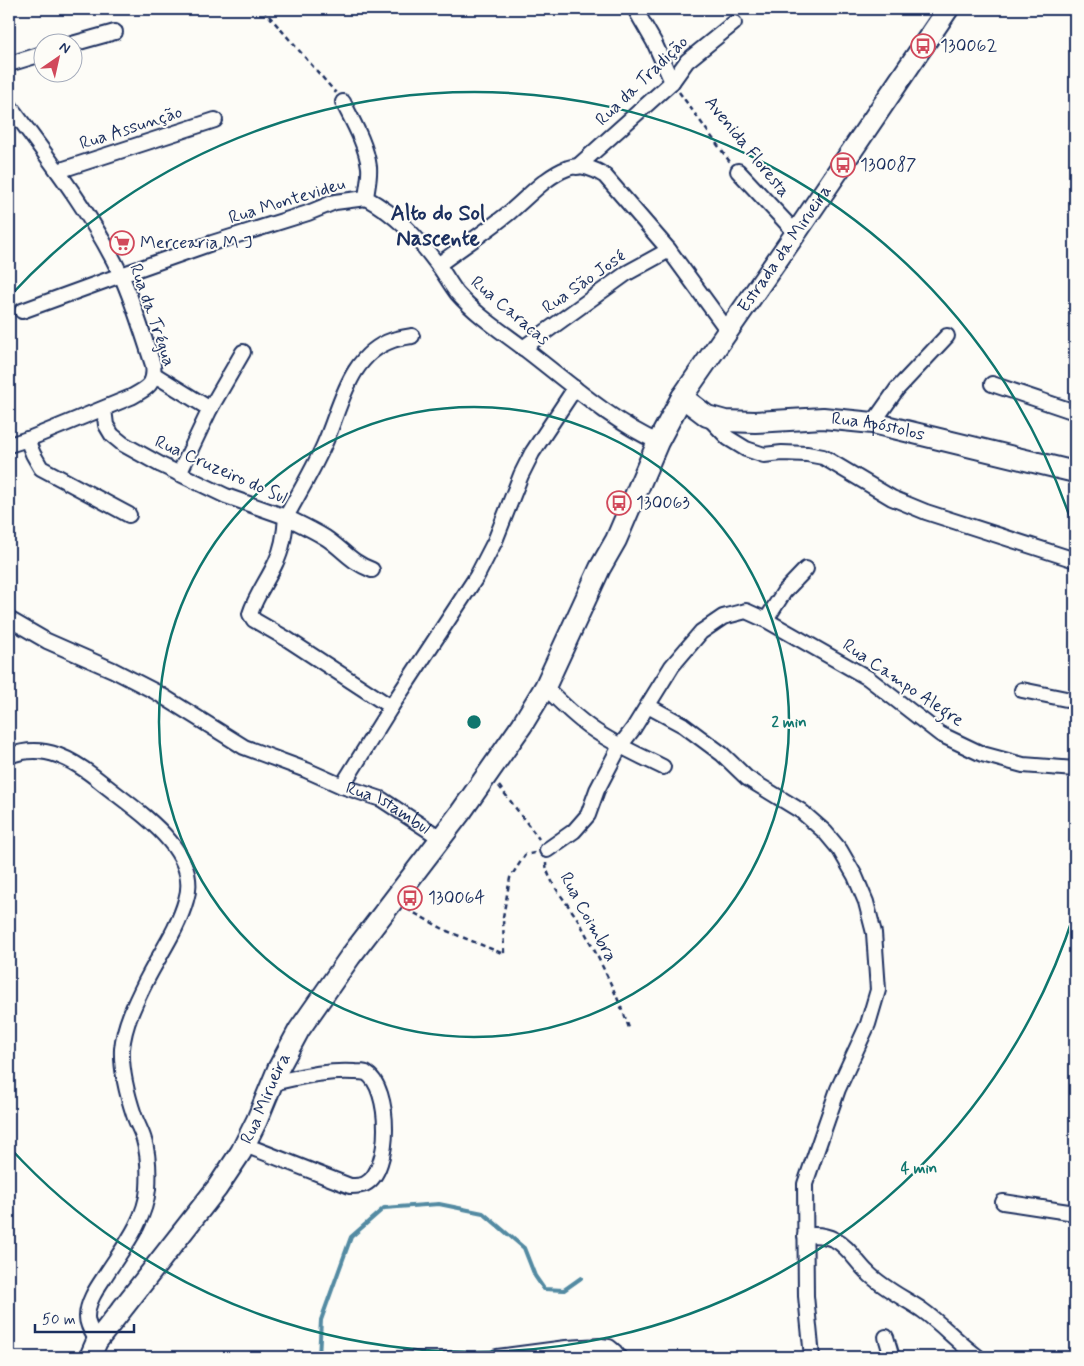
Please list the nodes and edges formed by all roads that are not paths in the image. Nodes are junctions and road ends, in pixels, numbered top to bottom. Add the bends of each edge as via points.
1 (635, 9) edge
2 (948, 9) edge
3 (734, 23) dead end
4 (115, 32) dead end
5 (82, 41) edge
6 (32, 57) edge
7 (9, 64) edge
8 (672, 82) junction
9 (343, 102) road end
10 (9, 105) edge
11 (215, 120) dead end
12 (577, 167) junction
13 (58, 171) junction
14 (738, 171) road end
15 (366, 198) junction
16 (796, 233) junction
17 (669, 250) junction
18 (438, 265) junction
19 (121, 274) junction
20 (22, 311) dead end
21 (728, 331) junction
22 (412, 336) dead end
23 (947, 336) dead end
24 (523, 348) junction
25 (243, 352) dead end
26 (155, 375) junction
27 (992, 384) dead end
28 (575, 388) junction
29 (682, 397) junction
30 (104, 409) junction
31 (210, 409) junction
32 (1075, 412) edge
33 (707, 416) junction
34 (873, 422) junction
35 (27, 439) junction
36 (658, 442) junction
37 (9, 445) edge
38 (1075, 472) edge
39 (179, 474) junction
40 (129, 515) dead end
41 (286, 517) junction
42 (1075, 560) edge
43 (806, 569) dead end
44 (372, 570) dead end
45 (9, 619) edge
46 (766, 620) junction
47 (545, 687) junction
48 (1022, 690) dead end
49 (1075, 703) edge
50 (648, 706) junction
51 (391, 707) junction
52 (620, 746) junction
53 (9, 756) edge
54 (663, 768) dead end
55 (1075, 769) edge
56 (342, 786) junction
57 (442, 839) junction
58 (547, 850) road end
59 (272, 1083) junction
60 (245, 1145) junction
61 (1003, 1202) dead end
62 (1075, 1213) edge
63 (805, 1236) junction
64 (886, 1337) dead end
65 (93, 1349) edge
66 (497, 1357) edge
67 (619, 1357) edge
68 (812, 1357) edge
69 (892, 1357) edge
70 (978, 1357) edge

1 - 8 street
2 - 16 main road, Estrada da Mirueira
3 - 8 street, Rua da Tradição via 687,61
4 - 5 street
6 - 7 street
8 - 12 street, Rua da Tradição
9 - 15 street via 367,158
10 - 13 street, Rua da Trégua
11 - 13 street, Rua Assunção
12 - 17 street via 605,176
12 - 18 street via 570,167 550,178
13 - 19 street, Rua da Trégua
14 - 16 street, Avenida Floresta
15 - 18 street, Rua Caracas via 398,218
15 - 19 street, Rua Montevideu via 335,202
16 - 21 main road, Estrada da Mirueira
17 - 21 street
17 - 24 street, Rua São José via 627,273
18 - 24 street, Rua Caracas via 470,306
19 - 20 street, Rua Montevideu
19 - 26 street, Rua da Trégua
21 - 29 main road, Estrada da Mirueira
22 - 41 street via 392,340 368,355 356,369 324,446
23 - 34 street via 897,389
24 - 28 street, Rua Caracas
25 - 31 street
26 - 30 street, Rua da Trégua via 146,389
26 - 31 street
27 - 32 street
28 - 36 street, Rua Caracas via 639,433
28 - 51 street via 532,453 477,576
29 - 33 main road, Rua Apóstolos
29 - 36 main road, Estrada da Mirueira
30 - 35 street, Rua da Trégua
30 - 39 street, Rua Cruzeiro do Sul via 106,425 112,436
31 - 39 street
33 - 34 main road, Rua Apóstolos via 725,421 824,418
33 - 42 street via 728,438 746,449 764,455 782,453 823,457 892,498 926,512
34 - 38 main road, Rua Apóstolos
35 - 37 street, Rua da Trégua
35 - 40 street via 41,468
36 - 47 main road, Rua Istambul via 616,540
39 - 41 street, Rua Cruzeiro do Sul via 226,496
41 - 44 street via 326,538 359,565
41 - 51 street, Rua Cruzeiro do Sul via 285,536 276,563 250,614 254,620
43 - 46 street via 784,592
45 - 56 street, Rua Istambul via 47,641 156,692 244,747
46 - 50 street, Rua Campo Alegre via 746,611 724,618 700,632 672,666
46 - 55 street, Rua Campo Alegre via 868,678 940,734 982,754 1023,765
47 - 52 street via 592,729
47 - 57 main road, Rua Istambul
48 - 49 street
50 - 52 street
50 - 63 street via 683,725 722,754 747,778 801,812 825,832 856,876 866,902 874,933 878,990 868,1024 838,1089 805,1184
51 - 56 street
52 - 54 street
52 - 58 street via 588,815 574,831
53 - 65 street via 37,750 61,756 85,769 168,838 182,857 189,876 187,899 136,999 122,1048 123,1074 144,1140 149,1178 137,1225 89,1304 87,1316
56 - 57 street, Rua Istambul via 381,799
57 - 59 main road, Rua Mirueira via 350,957 299,1030
59 - 60 main road, Rua Mirueira
59 - 60 street via 337,1071 366,1072 376,1082 386,1125 385,1147 376,1174 365,1184 350,1186
60 - 65 main road, Rua Mirueira via 217,1188
61 - 62 street
63 - 68 street
63 - 70 street via 818,1234 848,1249 868,1273 923,1311
64 - 69 street
66 - 67 street via 601,1346 610,1347

